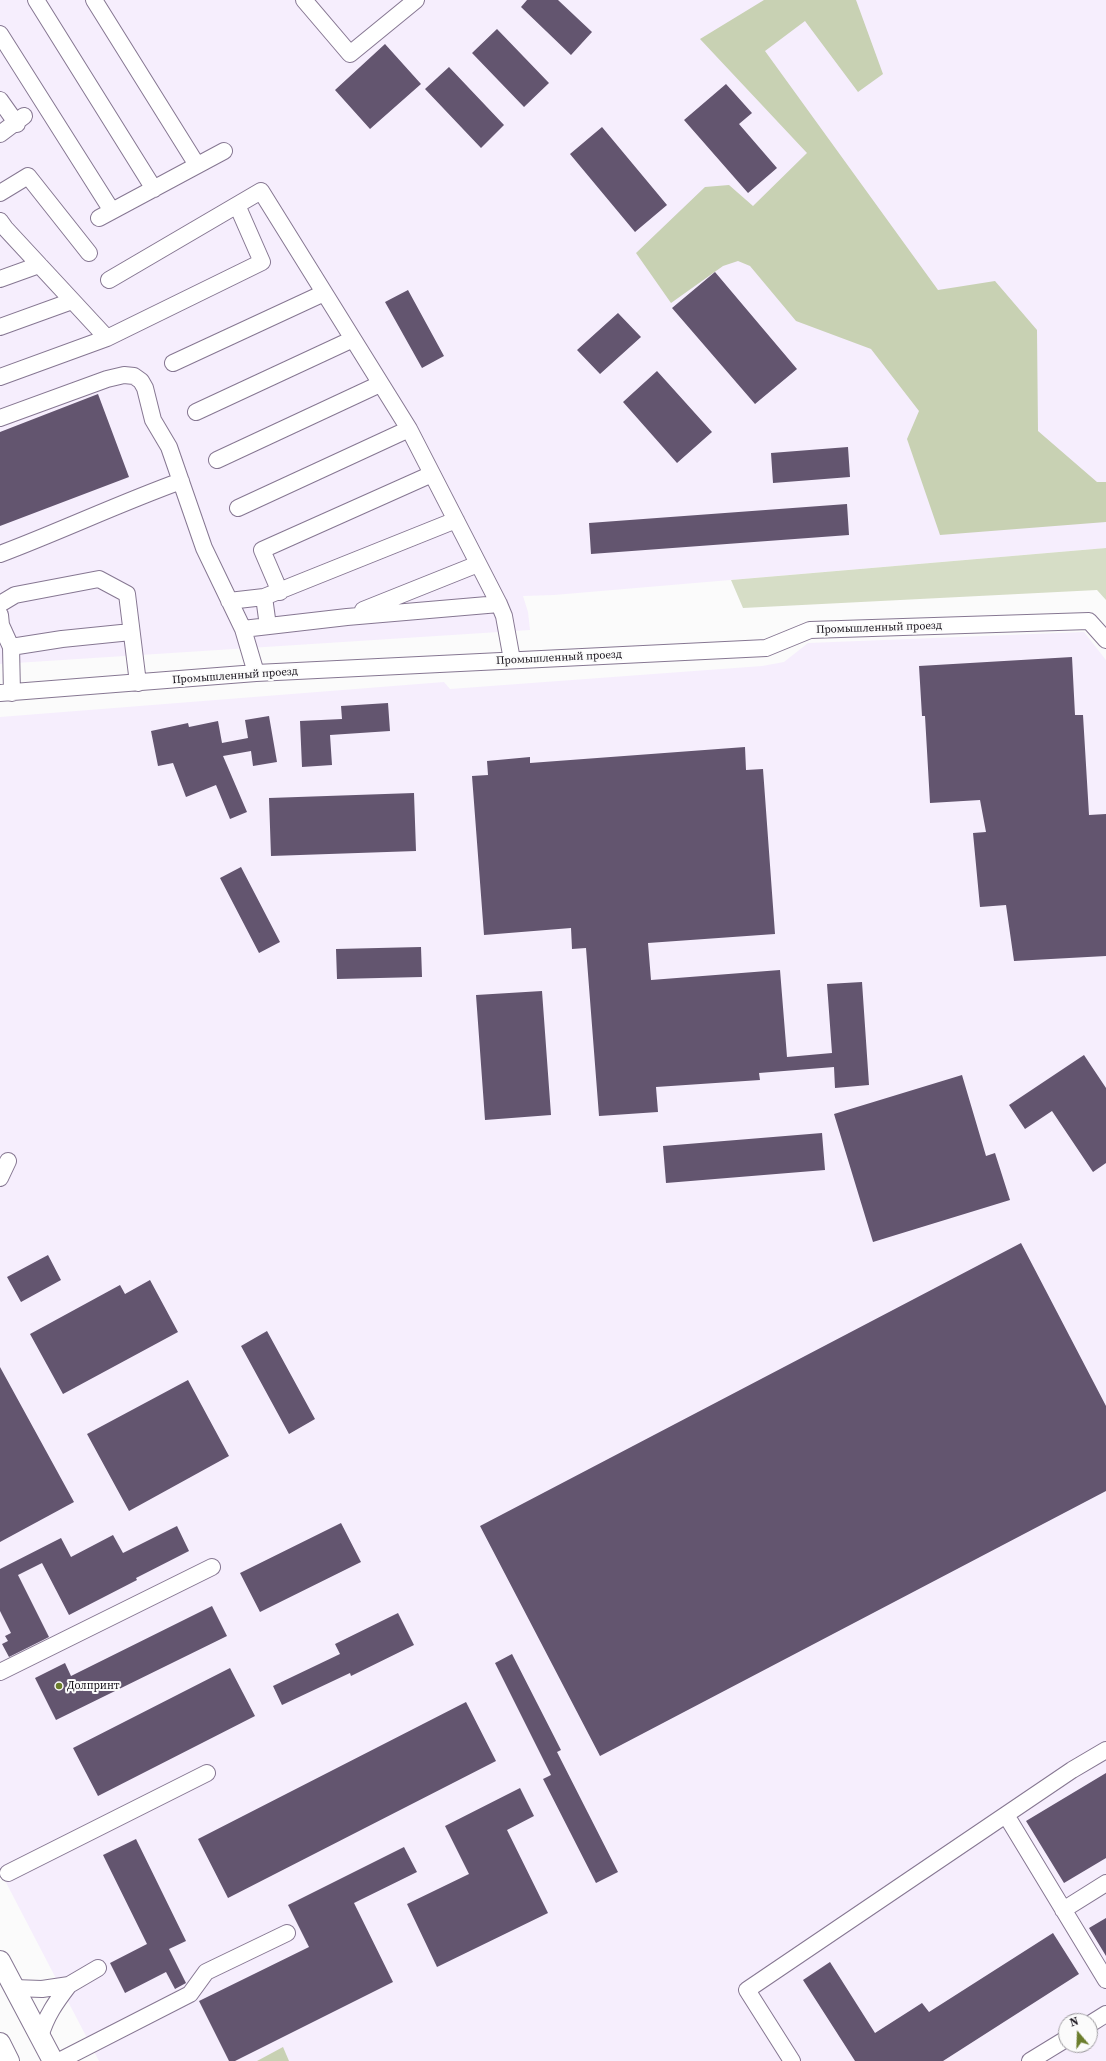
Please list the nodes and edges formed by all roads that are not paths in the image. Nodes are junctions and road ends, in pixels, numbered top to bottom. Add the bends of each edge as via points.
1 (36, 0) edge
2 (94, 0) edge
3 (304, 0) edge
4 (416, 0) edge
5 (0, 34) edge
6 (0, 100) edge
7 (0, 134) edge
8 (224, 151) dead end
9 (197, 165) junction
10 (154, 189) junction
11 (0, 193) edge
12 (236, 205) junction
13 (2, 226) edge
14 (89, 253) dead end
15 (39, 265) junction
16 (0, 278) edge
17 (108, 280) dead end
18 (324, 293) junction
19 (72, 301) junction
20 (0, 327) edge
21 (107, 338) junction
22 (352, 339) junction
23 (173, 362) dead end
24 (0, 377) edge
25 (380, 384) junction
26 (196, 412) dead end
27 (0, 418) edge
28 (409, 429) junction
29 (217, 460) dead end
30 (432, 474) junction
31 (181, 481) junction
32 (238, 508) dead end
33 (456, 520) junction
34 (0, 554) edge
35 (478, 564) junction
36 (280, 592) junction
37 (264, 597) junction
38 (230, 601) junction
39 (0, 604) edge
40 (499, 604) junction
41 (0, 615) edge
42 (347, 617) junction
43 (268, 626) junction
44 (243, 629) junction
45 (131, 632) junction
46 (1106, 640) edge
47 (11, 647) junction
48 (512, 660) junction
49 (256, 673) junction
50 (138, 683) junction
51 (6, 693) edge
52 (8, 1161) dead end
53 (0, 1178) edge
54 (212, 1567) dead end
55 (0, 1672) edge
56 (1106, 1750) edge
57 (206, 1773) dead end
58 (1006, 1815) junction
59 (3, 1878) edge
60 (1106, 1883) edge
61 (1063, 1910) junction
62 (287, 1933) dead end
63 (0, 1961) edge
64 (98, 1968) dead end
65 (1106, 1980) edge
66 (69, 1985) junction
67 (14, 1988) junction
68 (40, 2037) junction
69 (0, 2043) edge
70 (1058, 2044) edge
71 (9, 2061) edge
72 (53, 2061) edge
73 (59, 2061) edge
74 (792, 2061) edge
75 (1030, 2061) edge

1 - 10 street
2 - 9 street
3 - 4 street via 350,54
5 - 10 street via 105,214
6 - 7 street via 21,120
8 - 9 street
9 - 10 street
11 - 14 street via 28,176
12 - 17 street
12 - 18 street via 260,191
12 - 21 street via 262,262
13 - 15 street
15 - 16 street
15 - 19 street
18 - 22 street
18 - 23 street
19 - 20 street
19 - 21 street
21 - 24 street
22 - 25 street
22 - 26 street
25 - 28 street
25 - 29 street
27 - 31 street via 107,379 124,375 134,376 145,388 153,420 169,447
28 - 30 street
28 - 32 street
30 - 33 street
30 - 36 street via 262,550
31 - 34 street
31 - 38 street via 204,548
33 - 35 street
33 - 36 street
35 - 40 street
35 - 42 street
36 - 37 street
37 - 38 street
37 - 43 street
38 - 44 street
39 - 45 street via 15,595 98,579 127,594
40 - 42 street
40 - 48 street via 504,616
41 - 47 street via 0,625
42 - 43 street
43 - 44 street
44 - 49 street
45 - 47 street
45 - 50 street
46 - 48 street, Промышленный проезд via 1089,621 810,630 766,648
47 - 51 street
48 - 49 street, Промышленный проезд
49 - 50 street, Промышленный проезд
50 - 51 street, Промышленный проезд
52 - 53 street
54 - 55 street
56 - 58 street
57 - 59 street
58 - 61 street
58 - 74 street via 747,1990
60 - 61 street
61 - 65 street
62 - 73 street via 206,1972 190,1994
63 - 67 main road
64 - 66 street
66 - 67 street via 42,1989
66 - 68 street via 44,2021
67 - 68 main road
68 - 72 main road
69 - 71 main road
70 - 75 street

